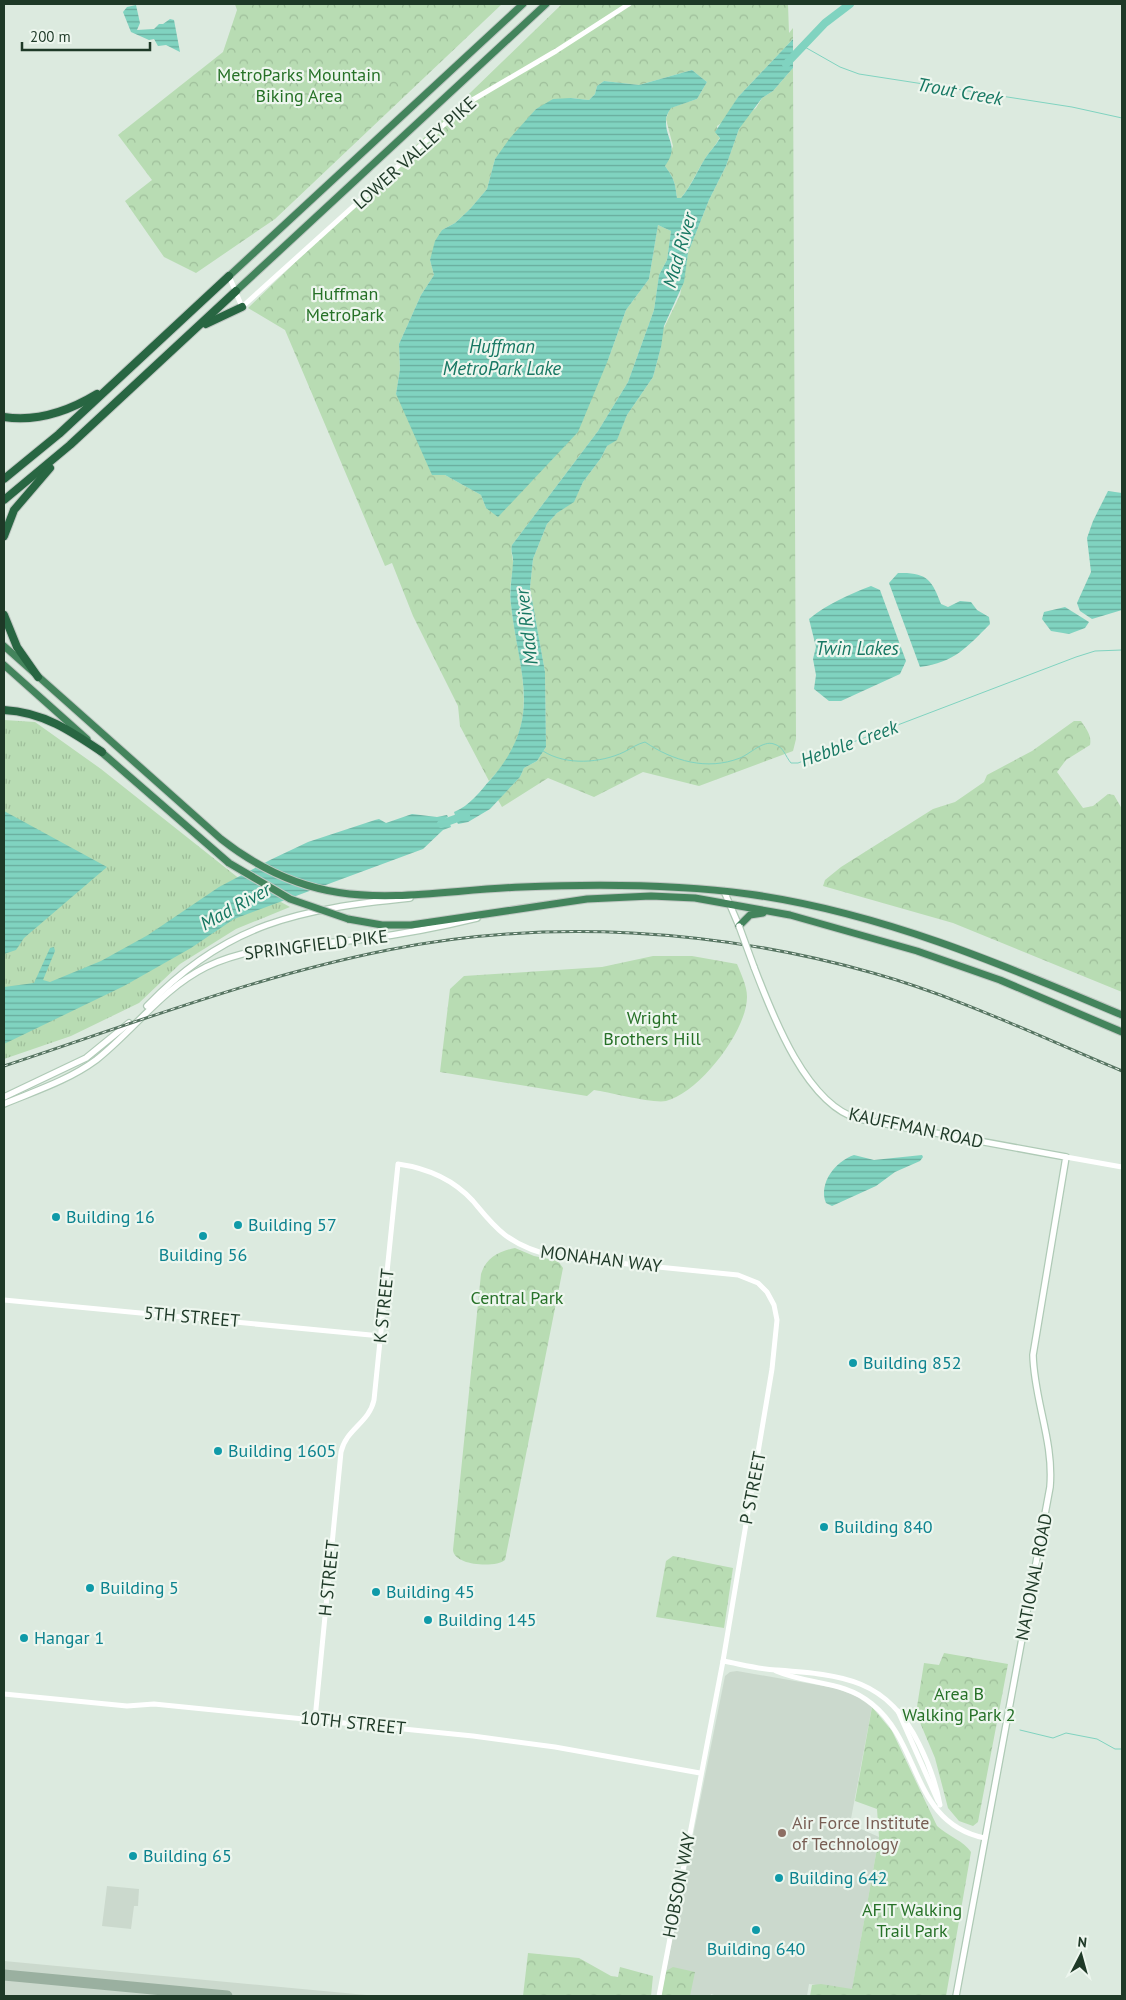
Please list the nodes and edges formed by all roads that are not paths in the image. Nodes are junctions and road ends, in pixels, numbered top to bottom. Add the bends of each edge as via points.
1 (523, 4) edge
2 (546, 4) edge
3 (629, 4) edge
4 (230, 276) junction
5 (236, 291) junction
6 (242, 307) junction
7 (195, 329) junction
8 (110, 386) junction
9 (4, 417) edge
10 (70, 446) junction
11 (4, 479) edge
12 (4, 500) edge
13 (4, 536) edge
14 (4, 615) edge
15 (4, 646) edge
16 (4, 665) edge
17 (38, 677) junction
18 (4, 710) edge
19 (102, 752) junction
20 (504, 888) junction
21 (724, 891) junction
22 (731, 904) junction
23 (523, 908) junction
24 (739, 926) junction
25 (840, 928) junction
26 (1122, 1015) edge
27 (1122, 1032) edge
28 (4, 1097) edge
29 (4, 1104) edge
30 (1066, 1156) junction
31 (398, 1164) joint
32 (1122, 1167) edge
33 (683, 1269) joint
34 (4, 1300) edge
35 (381, 1336) junction
36 (346, 1438) joint
37 (723, 1661) junction
38 (776, 1670) junction
39 (4, 1694) edge
40 (315, 1719) junction
41 (700, 1773) junction
42 (945, 1818) junction
43 (985, 1838) junction
44 (659, 1996) edge
45 (956, 1996) edge

1 - 4 highway
2 - 5 highway
3 - 6 street, LOWER VALLEY PIKE via 458,111
4 - 5 street
4 - 8 highway
5 - 6 street
5 - 7 highway
6 - 7 highway
7 - 10 highway
8 - 9 highway via 59,412 19,419
8 - 11 highway
10 - 12 highway
10 - 13 highway via 14,510
14 - 17 highway via 17,647
15 - 17 highway
16 - 19 highway
17 - 20 highway via 186,809 248,859 274,873 300,884 356,896
18 - 19 highway via 52,720
19 - 23 highway, bridge via 229,862 290,899 348,919 382,924 412,925
20 - 21 highway
20 - 28 main road, SPRINGFIELD PIKE via 326,910 285,918 250,931 216,948 187,969 95,1053
21 - 22 main road, KAUFFMAN ROAD
21 - 26 highway via 787,901 909,932 976,954
22 - 23 highway via 651,896 588,899
22 - 24 main road, KAUFFMAN ROAD
22 - 25 highway
23 - 29 main road, SPRINGFIELD PIKE via 421,931 272,948 231,957 187,978 86,1066
24 - 25 highway via 758,912
24 - 30 main road, KAUFFMAN ROAD, bridge via 773,1013 799,1061 824,1099 840,1112 859,1120
25 - 27 highway via 974,970
30 - 32 street, KAUFFMAN ROAD
30 - 43 main road, NATIONAL ROAD via 1033,1354 1034,1379 1049,1439 1050,1487
31 - 33 street, MONAHAN WAY via 426,1170 449,1181 504,1234 531,1250 558,1257
31 - 35 street, K STREET
33 - 37 street, P STREET via 751,1278 767,1292 776,1314 762,1437
34 - 35 street, 5TH STREET
35 - 36 street, K STREET via 372,1408
36 - 40 street, H STREET via 340,1456
37 - 38 street
37 - 41 street, P STREET
38 - 42 street via 789,1676 841,1686 880,1710 895,1729 931,1803
38 - 42 street via 857,1683 883,1696 898,1710 925,1764
39 - 40 street, 10TH STREET
40 - 41 street, 10TH STREET via 533,1744
41 - 44 street, HOBSON WAY
42 - 43 street via 964,1833
43 - 45 main road, NATIONAL ROAD

